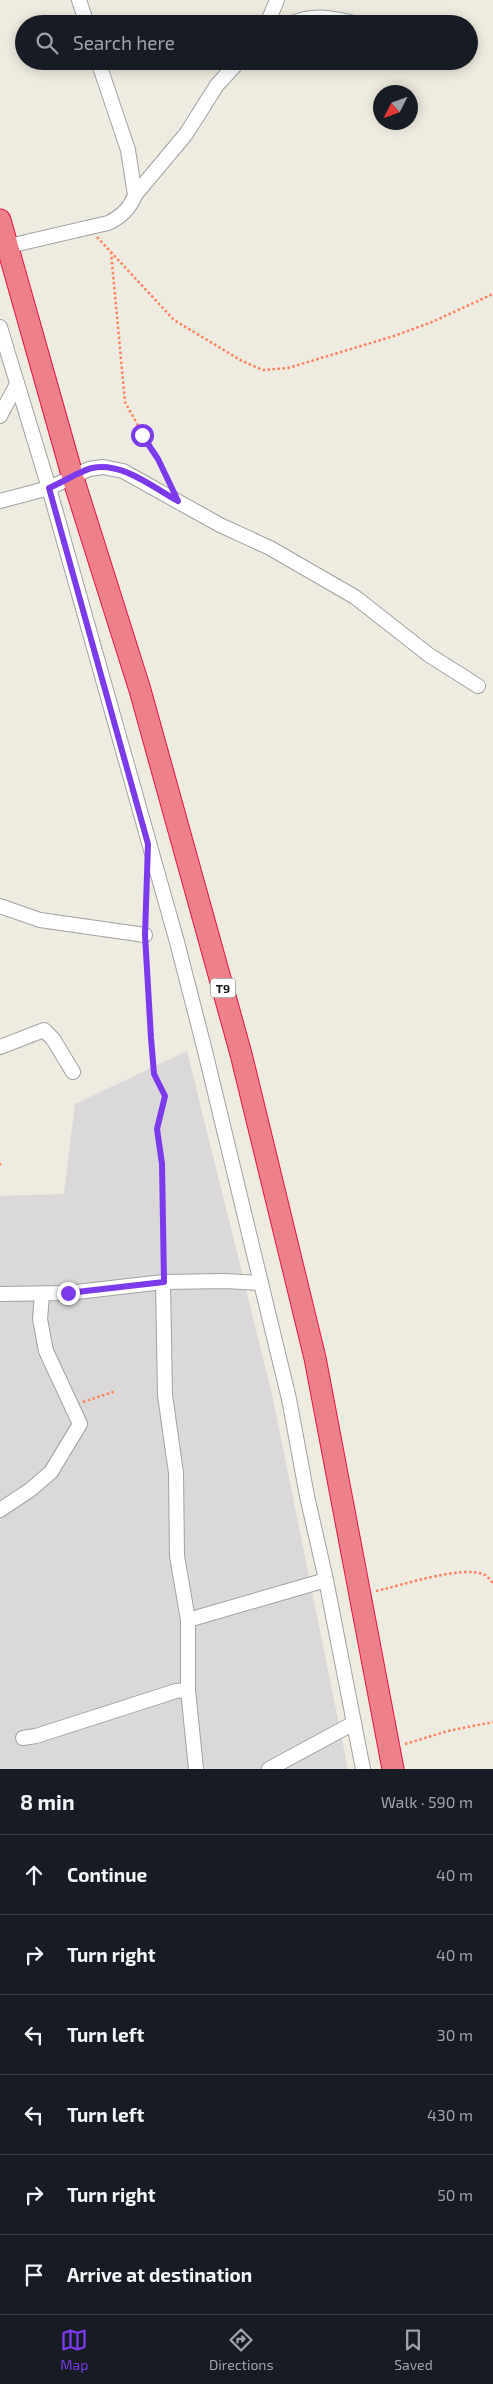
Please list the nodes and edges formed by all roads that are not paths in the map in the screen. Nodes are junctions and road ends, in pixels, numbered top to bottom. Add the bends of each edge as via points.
1 (79, 0) edge
2 (277, 0) edge
3 (83, 15) edge
4 (271, 15) edge
5 (101, 70) edge
6 (231, 70) edge
7 (135, 196) junction
8 (0, 220) edge
9 (8, 246) junction
10 (0, 327) edge
11 (17, 384) junction
12 (0, 416) edge
13 (73, 478) junction
14 (49, 488) junction
15 (0, 501) edge
16 (478, 686) dead end
17 (0, 906) edge
18 (145, 935) road end
19 (0, 1047) edge
20 (73, 1072) dead end
21 (164, 1282) junction
22 (261, 1283) junction
23 (0, 1294) edge
24 (42, 1295) junction
25 (0, 1510) edge
26 (326, 1580) junction
27 (188, 1620) junction
28 (188, 1690) junction
29 (354, 1723) junction
30 (23, 1738) dead end
31 (391, 1759) edge
32 (196, 1769) edge
33 (269, 1769) edge
34 (363, 1769) edge

1 - 3 street
2 - 4 street
5 - 7 street via 128,150
6 - 7 street via 217,85 186,134
7 - 9 street via 131,205 108,223
8 - 9 highway, T9
9 - 13 highway, T9
10 - 11 street
11 - 12 street
11 - 14 street
13 - 14 street
13 - 16 street via 89,468 116,469 270,548 355,596 429,655
13 - 31 highway, T9 via 140,690 241,1054 315,1358
14 - 15 street
14 - 22 street via 177,942
17 - 18 street via 40,920
19 - 20 street via 44,1030
21 - 22 street
21 - 24 street
21 - 27 street via 164,1387 176,1473 177,1556
22 - 26 street via 289,1399
23 - 24 street
24 - 25 street via 40,1319 46,1351 80,1424 51,1472
26 - 27 street
26 - 29 street
27 - 28 street
28 - 30 street
28 - 32 street
29 - 33 street
29 - 34 street

